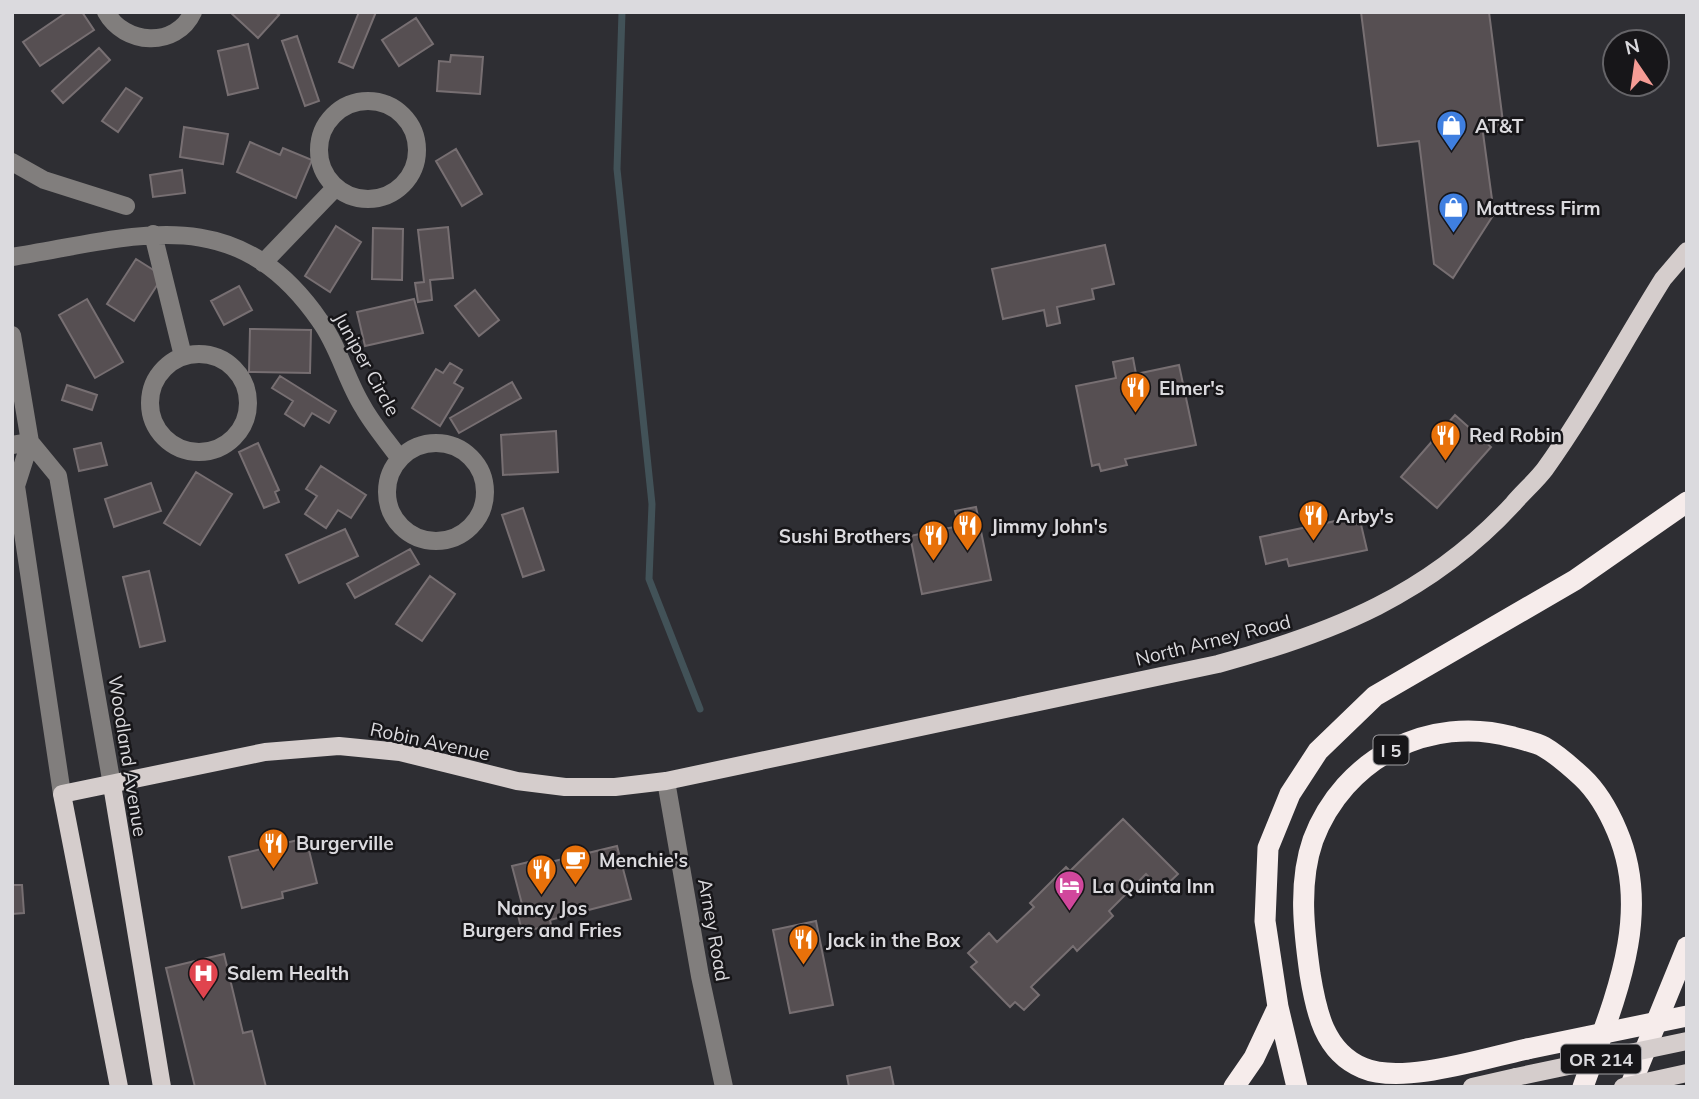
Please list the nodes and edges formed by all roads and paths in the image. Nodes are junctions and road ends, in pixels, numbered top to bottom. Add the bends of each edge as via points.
1 (106, 12) edge
2 (192, 12) edge
3 (12, 162) edge
4 (336, 187) junction
5 (126, 206) dead end
6 (153, 234) junction
7 (1687, 251) edge
8 (12, 257) edge
9 (263, 263) junction
10 (12, 335) edge
11 (183, 356) junction
12 (21, 443) edge
13 (400, 459) junction
14 (1687, 502) edge
15 (666, 781) junction
16 (112, 785) junction
17 (62, 794) junction
18 (1687, 947) edge
19 (1278, 1007) junction
20 (1687, 1016) edge
21 (1687, 1041) edge
22 (1687, 1073) edge
23 (120, 1087) edge
24 (162, 1087) edge
25 (724, 1087) edge
26 (1234, 1087) edge
27 (1297, 1087) edge
28 (1472, 1087) edge
29 (1583, 1087) edge
30 (1623, 1087) edge
31 (1630, 1087) edge

1 - 2 street via 122,32 144,39 178,31
3 - 5 street via 44,180
4 - 4 street via 363,199 382,197 408,178 417,142 400,112 365,101 345,107 330,119 322,132 320,158
4 - 9 street
6 - 8 street, Juniper Circle
6 - 9 street, Juniper Circle via 205,236 241,248
6 - 11 street
7 - 15 main road, North Arney Road via 1663,279 1544,470 1493,525 1441,569 1377,608 1291,645 1218,664
9 - 13 street, Juniper Circle via 321,322 363,408
10 - 12 street, Woodland Avenue
11 - 11 street via 161,372 153,385 151,411 156,427 167,440 193,451 213,450 239,431 247,413 248,394 230,365 215,356
12 - 16 street, Woodland Avenue via 58,476
12 - 17 street, Woodland Avenue via 16,486
13 - 13 street via 390,475 388,500 404,530 431,541 450,540 477,521 485,484 468,454 433,443
14 - 19 highway, I 5 via 1575,580 1375,696 1318,751 1290,794 1268,848 1265,921
15 - 16 main road, Robin Avenue via 565,787 517,781 400,752 339,746 265,752
15 - 25 street, Arney Road
16 - 17 main road, Robin Avenue
16 - 24 main road, Woodland Avenue
17 - 23 main road, Woodland Avenue
18 - 31 highway
19 - 26 highway via 1254,1058
19 - 27 highway, I 5
20 - 29 highway, I 5, bridge via 1527,1049 1403,1075 1362,1068 1344,1057 1316,1015 1303,905 1313,841 1326,814 1350,780 1382,754 1408,740 1440,732 1492,732 1542,745 1588,782 1608,810 1630,876 1630,939 1620,981
21 - 28 main road, OR 214, bridge
22 - 30 main road, OR 214, bridge

